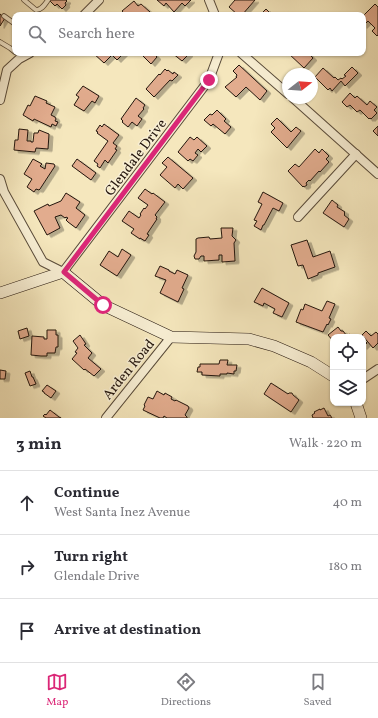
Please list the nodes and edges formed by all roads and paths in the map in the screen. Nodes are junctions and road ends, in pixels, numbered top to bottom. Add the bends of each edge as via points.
1 (24, 0) edge
2 (48, 0) edge
3 (99, 0) edge
4 (209, 0) edge
5 (87, 12) edge
6 (214, 12) edge
7 (4, 16) dead end
8 (12, 22) edge
9 (0, 42) edge
10 (12, 50) edge
11 (16, 56) edge
12 (218, 56) edge
13 (244, 56) edge
14 (282, 89) edge
15 (0, 100) edge
16 (300, 104) edge
17 (356, 154) junction
18 (378, 174) edge
19 (0, 179) edge
20 (298, 217) dead end
21 (64, 272) junction
22 (0, 293) edge
23 (171, 337) junction
24 (378, 369) edge
25 (330, 374) edge
26 (366, 377) edge
27 (357, 406) edge
28 (106, 418) edge
29 (361, 418) edge

1 - 2 lane via 38,10
3 - 5 street
4 - 6 street
7 - 8 lane
9 - 10 lane
11 - 15 street via 8,70
12 - 21 street, Glendale Drive via 209,80
13 - 14 street
16 - 17 street
17 - 18 street
17 - 20 street
19 - 21 street via 4,192 43,262
21 - 22 street
21 - 23 street via 103,305
23 - 25 street via 249,339 274,346 311,362
23 - 28 street, Arden Road
24 - 26 street
27 - 29 street

